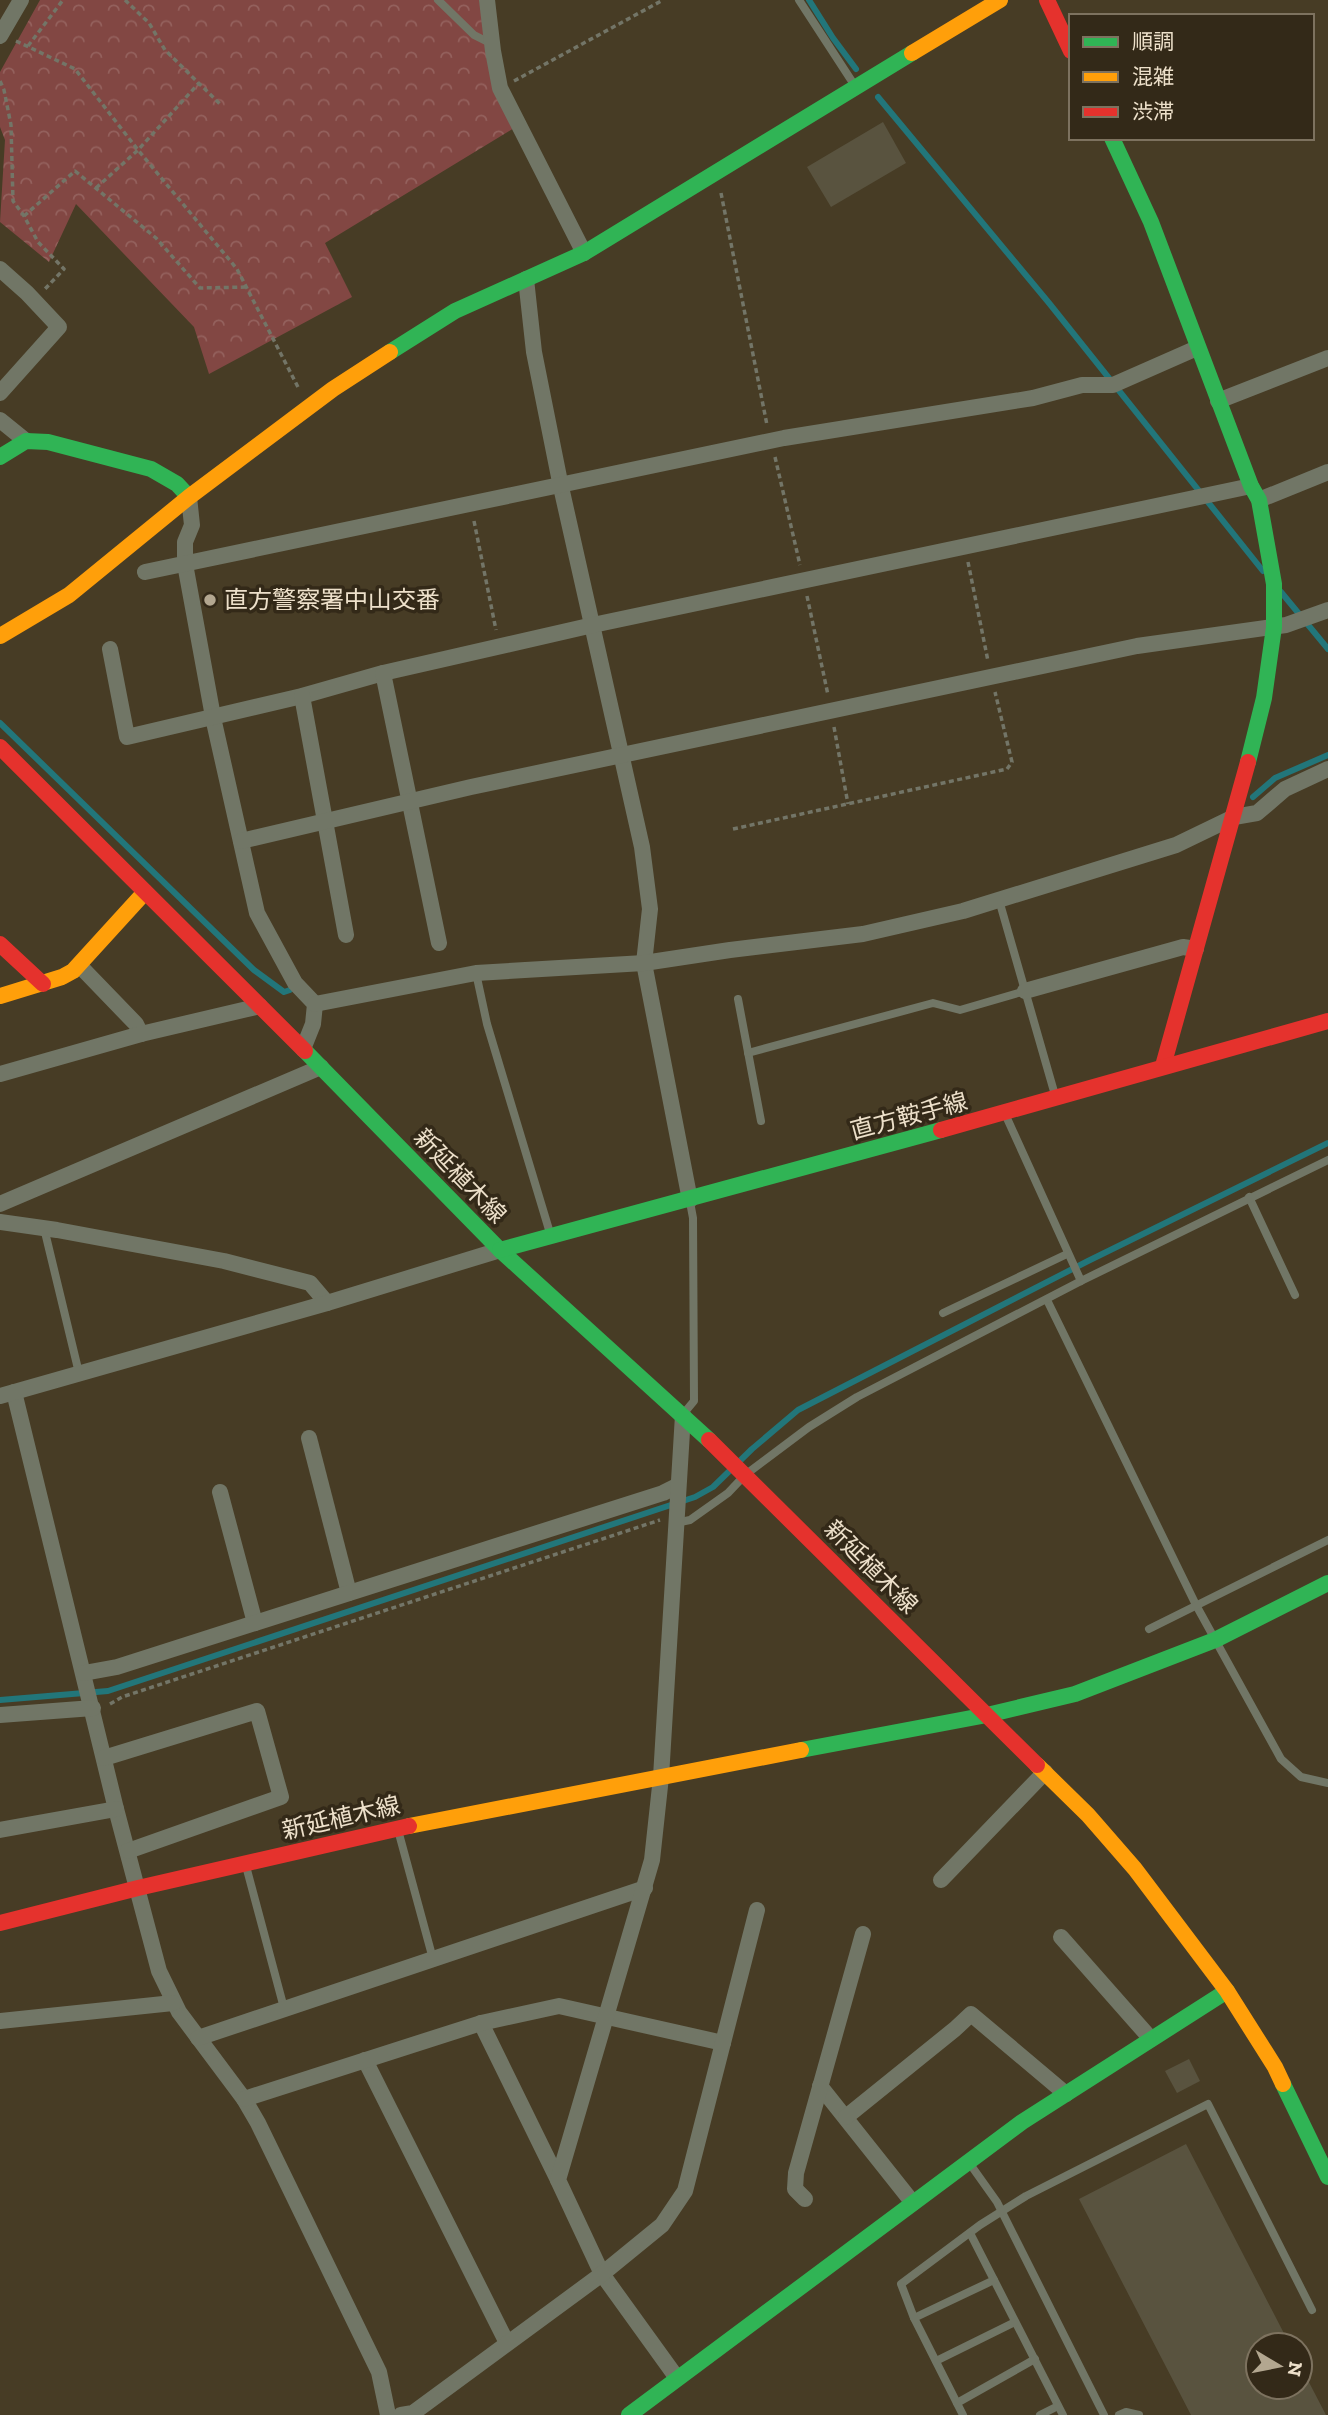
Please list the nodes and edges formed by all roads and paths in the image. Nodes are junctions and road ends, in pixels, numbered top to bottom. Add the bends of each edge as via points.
1 (21, 0) edge
2 (63, 0) edge
3 (125, 0) edge
4 (438, 0) edge
5 (487, 0) edge
6 (663, 0) edge
7 (799, 0) edge
8 (1000, 0) edge
9 (1047, 0) edge
10 (1, 35) edge
11 (492, 44) junction
12 (28, 47) junction
13 (1069, 47) edge
14 (0, 80) edge
15 (199, 83) junction
16 (500, 89) junction
17 (857, 89) junction
18 (221, 105) dead end
19 (1113, 140) edge
20 (138, 150) junction
21 (717, 173) junction
22 (96, 188) junction
23 (24, 216) junction
24 (584, 253) junction
25 (0, 269) edge
26 (526, 279) junction
27 (247, 287) junction
28 (34, 301) junction
29 (1197, 348) junction
30 (1328, 358) edge
31 (0, 393) edge
32 (1218, 401) junction
33 (310, 406) junction
34 (0, 420) edge
35 (26, 441) junction
36 (771, 441) junction
37 (0, 457) edge
38 (1328, 472) edge
39 (1251, 486) junction
40 (561, 487) junction
41 (189, 496) junction
42 (1259, 500) junction
43 (470, 506) junction
44 (965, 546) junction
45 (186, 564) junction
46 (145, 572) dead end
47 (804, 581) junction
48 (1328, 610) edge
49 (593, 625) junction
50 (1274, 626) junction
51 (0, 636) edge
52 (500, 646) junction
53 (110, 649) dead end
54 (383, 673) junction
55 (991, 677) junction
56 (302, 696) junction
57 (831, 711) junction
58 (213, 717) junction
59 (0, 747) edge
60 (623, 756) junction
61 (1328, 769) edge
62 (411, 801) junction
63 (848, 804) junction
64 (1234, 817) junction
65 (324, 822) junction
66 (733, 829) dead end
67 (241, 841) junction
68 (145, 892) junction
69 (999, 900) junction
70 (346, 935) dead end
71 (439, 943) dead end
72 (0, 944) edge
73 (1196, 949) junction
74 (644, 964) junction
75 (79, 965) junction
76 (476, 973) junction
77 (43, 984) junction
78 (1025, 992) junction
79 (0, 996) edge
80 (738, 999) dead end
81 (315, 1004) junction
82 (260, 1006) junction
83 (1328, 1021) edge
84 (141, 1034) junction
85 (303, 1049) junction
86 (748, 1053) junction
87 (1163, 1066) junction
88 (321, 1067) junction
89 (0, 1074) edge
90 (1056, 1098) junction
91 (1005, 1114) junction
92 (761, 1121) dead end
93 (1328, 1160) edge
94 (1249, 1197) junction
95 (690, 1200) junction
96 (0, 1204) edge
97 (0, 1222) edge
98 (44, 1228) junction
99 (551, 1236) junction
100 (500, 1250) junction
101 (1068, 1254) junction
102 (1081, 1281) junction
103 (1295, 1295) dead end
104 (1048, 1300) junction
105 (327, 1303) junction
106 (943, 1313) dead end
107 (79, 1373) junction
108 (7, 1394) edge
109 (683, 1415) junction
110 (309, 1438) dead end
111 (745, 1475) junction
112 (677, 1486) junction
113 (220, 1492) dead end
114 (675, 1523) junction
115 (1328, 1540) edge
116 (1328, 1583) edge
117 (349, 1593) junction
118 (1196, 1605) junction
119 (256, 1623) junction
120 (1149, 1629) dead end
121 (1215, 1640) junction
122 (84, 1673) junction
123 (93, 1708) junction
124 (987, 1714) junction
125 (0, 1715) edge
126 (104, 1758) junction
127 (1045, 1772) junction
128 (660, 1777) junction
129 (1328, 1783) edge
130 (116, 1809) junction
131 (398, 1829) junction
132 (0, 1830) edge
133 (128, 1851) junction
134 (245, 1863) junction
135 (941, 1880) dead end
136 (138, 1888) junction
137 (645, 1888) junction
138 (757, 1910) dead end
139 (0, 1923) edge
140 (863, 1934) dead end
141 (1061, 1937) dead end
142 (433, 1959) junction
143 (1227, 1991) junction
144 (173, 2003) junction
145 (284, 2008) junction
146 (605, 2016) junction
147 (0, 2021) edge
148 (481, 2023) junction
149 (198, 2038) junction
150 (1152, 2039) junction
151 (723, 2043) junction
152 (365, 2060) junction
153 (820, 2086) junction
154 (1066, 2094) junction
155 (244, 2099) junction
156 (846, 2117) junction
157 (968, 2162) junction
158 (1328, 2177) edge
159 (558, 2180) junction
160 (805, 2199) dead end
161 (913, 2203) junction
162 (1003, 2212) junction
163 (970, 2233) junction
164 (602, 2274) junction
165 (994, 2280) junction
166 (1312, 2310) dead end
167 (914, 2318) junction
168 (1015, 2322) junction
169 (508, 2343) junction
170 (1035, 2359) junction
171 (936, 2361) junction
172 (677, 2378) junction
173 (957, 2403) junction
174 (1058, 2406) junction
175 (388, 2415) edge
176 (401, 2415) edge
177 (629, 2415) edge
178 (963, 2415) edge
179 (1040, 2415) edge
180 (1063, 2415) edge
181 (1104, 2415) edge
182 (1119, 2415) edge
183 (1139, 2415) edge

1 - 10 street
2 - 12 path
3 - 15 path
4 - 11 lane via 474,35
5 - 11 street
6 - 16 path
7 - 17 lane
8 - 17 street
9 - 13 street
10 - 12 path
11 - 16 street
12 - 20 path via 75,69
14 - 23 path via 11,125 13,201
15 - 18 path
15 - 20 path
16 - 24 street
17 - 21 street
19 - 29 street via 1151,222
20 - 22 path
20 - 27 path
21 - 24 street
21 - 36 path
22 - 23 path via 75,170
22 - 27 path via 156,238 200,288
23 - 28 path via 38,242 64,269
24 - 26 street
25 - 28 street
26 - 33 street via 455,311
26 - 40 street via 534,352
27 - 33 path
28 - 31 street via 59,327
29 - 32 street
29 - 36 street via 1113,385 1082,385 1033,398
30 - 32 street
32 - 39 street
33 - 41 street
34 - 35 street
35 - 37 street
35 - 41 street via 48,442 151,469
36 - 40 street
36 - 47 path
38 - 42 street
39 - 42 street
39 - 44 street
40 - 43 street
40 - 49 street
41 - 45 street via 192,525 185,542
41 - 51 street via 69,595
42 - 50 street via 1275,584
43 - 45 street
43 - 52 path
44 - 47 street
44 - 55 path
45 - 46 street
45 - 58 street
47 - 49 street
47 - 57 path
48 - 50 street
49 - 52 street
49 - 60 street
50 - 55 street via 1137,646
50 - 64 street via 1264,698
52 - 54 street
53 - 58 street via 127,737
54 - 56 street
54 - 62 street
55 - 57 street
55 - 63 path via 1012,762 1007,769
56 - 58 street
56 - 65 street
57 - 60 street
57 - 63 path
58 - 67 street
59 - 68 street, 新延植木線
60 - 62 street
60 - 74 street via 650,909
61 - 64 street via 1285,789 1257,813
62 - 65 street
62 - 71 street
63 - 66 path
64 - 69 street via 1176,845
64 - 73 street
65 - 67 street
65 - 70 street
67 - 81 street via 257,913 295,982
68 - 75 street
68 - 82 street, 新延植木線
69 - 74 street via 863,934
69 - 78 lane
72 - 77 street
73 - 78 street via 1183,947
73 - 87 street
74 - 76 street
74 - 95 street
75 - 77 street
75 - 84 street
76 - 81 street
76 - 99 lane
77 - 79 street
78 - 86 lane via 960,1010 933,1003
78 - 90 lane
80 - 86 lane
81 - 85 street
82 - 84 street
82 - 85 street, 新延植木線
83 - 87 street, 直方鞍手線
84 - 89 street
85 - 88 street, 新延植木線
86 - 92 lane
87 - 90 street, 直方鞍手線
88 - 96 street
88 - 100 street, 新延植木線
90 - 91 street, 直方鞍手線
91 - 95 street, 直方鞍手線
91 - 101 lane
93 - 94 lane
94 - 102 lane
94 - 103 lane
95 - 99 street, 直方鞍手線
95 - 109 lane via 694,1401
97 - 98 street
98 - 105 street via 224,1261 310,1283
98 - 107 lane
99 - 100 street, 直方鞍手線
100 - 105 street
100 - 109 street, 新延植木線
101 - 102 lane
101 - 106 lane
102 - 104 lane
104 - 111 lane via 857,1397
104 - 118 lane
105 - 107 street
107 - 108 street
108 - 122 street
109 - 111 street, 新延植木線
109 - 112 street
110 - 117 street
111 - 114 lane via 690,1520
111 - 124 street, 新延植木線
112 - 114 street
112 - 117 street
113 - 119 street
114 - 123 path via 661,1520
114 - 128 street
115 - 118 lane
116 - 121 street
117 - 119 street
118 - 120 lane
118 - 121 lane
119 - 122 street
121 - 124 street via 1075,1695
121 - 129 lane via 1281,1759 1301,1777
122 - 123 street
123 - 125 street
123 - 126 street
124 - 127 street
124 - 128 street, 新延植木線
126 - 130 street
126 - 133 street via 257,1711 281,1797
127 - 135 street
127 - 143 street via 1135,1869
128 - 131 street, 新延植木線
128 - 137 street
130 - 132 street
130 - 133 street
131 - 134 street, 新延植木線
131 - 142 lane
133 - 136 street
134 - 136 street, 新延植木線
134 - 145 lane
136 - 139 street, 新延植木線
136 - 144 street via 159,1971
137 - 142 street
137 - 146 street
138 - 151 street
140 - 153 street
141 - 150 street
142 - 145 street
143 - 150 street
143 - 158 street via 1275,2067
144 - 147 street
144 - 149 street
145 - 149 street
146 - 148 street via 559,2006
146 - 151 street
146 - 159 street
148 - 152 street
148 - 159 street
149 - 155 street
150 - 154 street
151 - 164 street via 685,2191 663,2225
152 - 155 street
152 - 169 street
153 - 156 street
153 - 160 street via 796,2173 795,2189
154 - 156 street via 971,2014
154 - 157 street
155 - 175 street via 379,2372
156 - 161 street
157 - 161 street
157 - 162 lane
159 - 164 street
161 - 172 street
162 - 163 lane
162 - 166 lane via 1208,2104
162 - 181 lane
163 - 165 lane
163 - 167 lane via 901,2284
164 - 169 street
164 - 172 street
165 - 167 lane
165 - 168 lane
167 - 171 lane
168 - 170 lane
168 - 171 lane
169 - 176 street via 412,2413
170 - 173 lane
170 - 174 lane
171 - 173 lane
172 - 177 street
173 - 178 lane
174 - 179 lane
174 - 180 lane
182 - 183 lane

